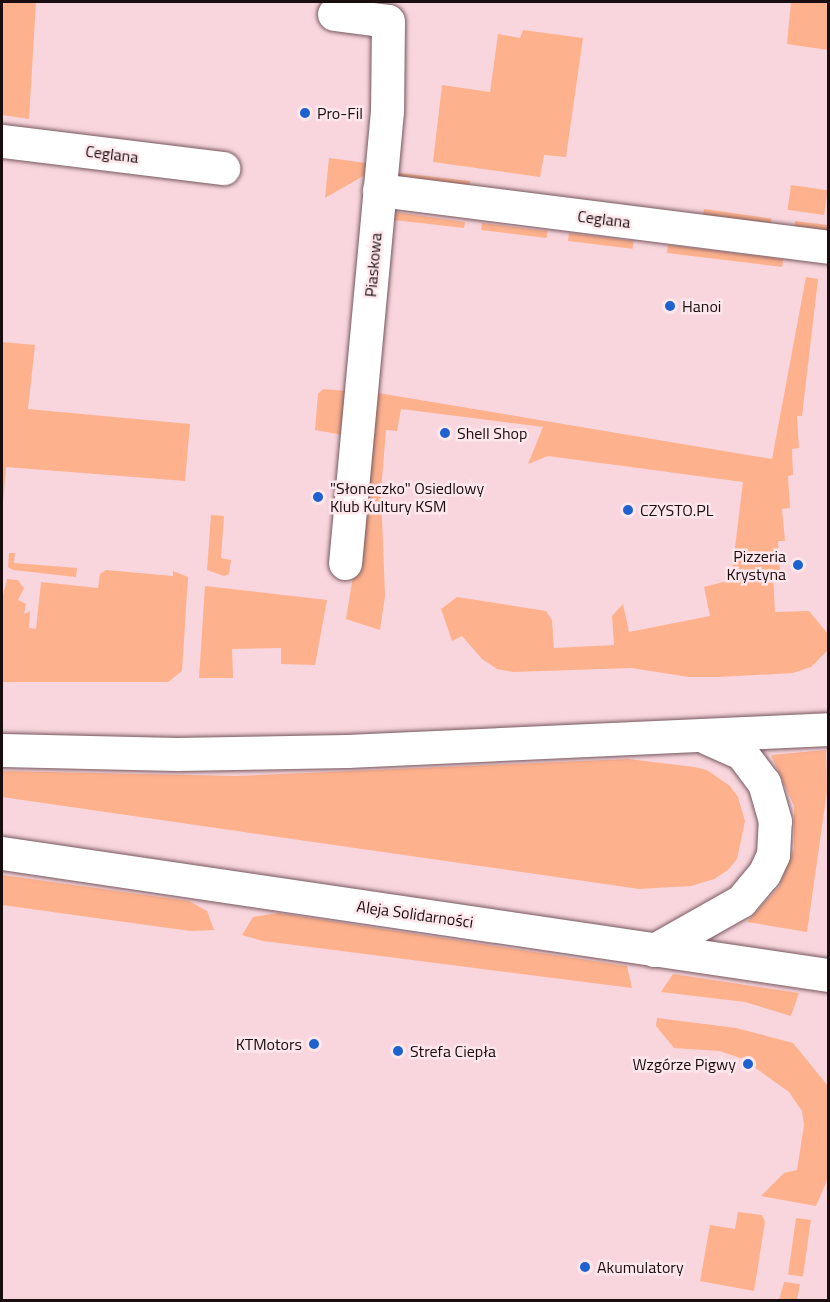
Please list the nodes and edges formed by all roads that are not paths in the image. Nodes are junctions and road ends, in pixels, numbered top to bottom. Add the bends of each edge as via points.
1 (334, 14) dead end
2 (2, 141) edge
3 (223, 168) dead end
4 (379, 189) junction
5 (828, 247) edge
6 (345, 563) dead end
7 (828, 729) edge
8 (698, 736) junction
9 (2, 750) edge
10 (2, 853) edge
11 (654, 950) junction
12 (828, 975) edge

1 - 4 main road, Piaskowa via 388,21 387,100
2 - 3 main road, Ceglana
4 - 5 main road, Ceglana
4 - 6 main road, Piaskowa
7 - 8 main road
8 - 9 main road via 325,752
8 - 11 main road via 733,747 764,783 775,821 772,855 764,874 741,901
10 - 11 main road, Aleja Solidarności
11 - 12 main road, Aleja Solidarności

